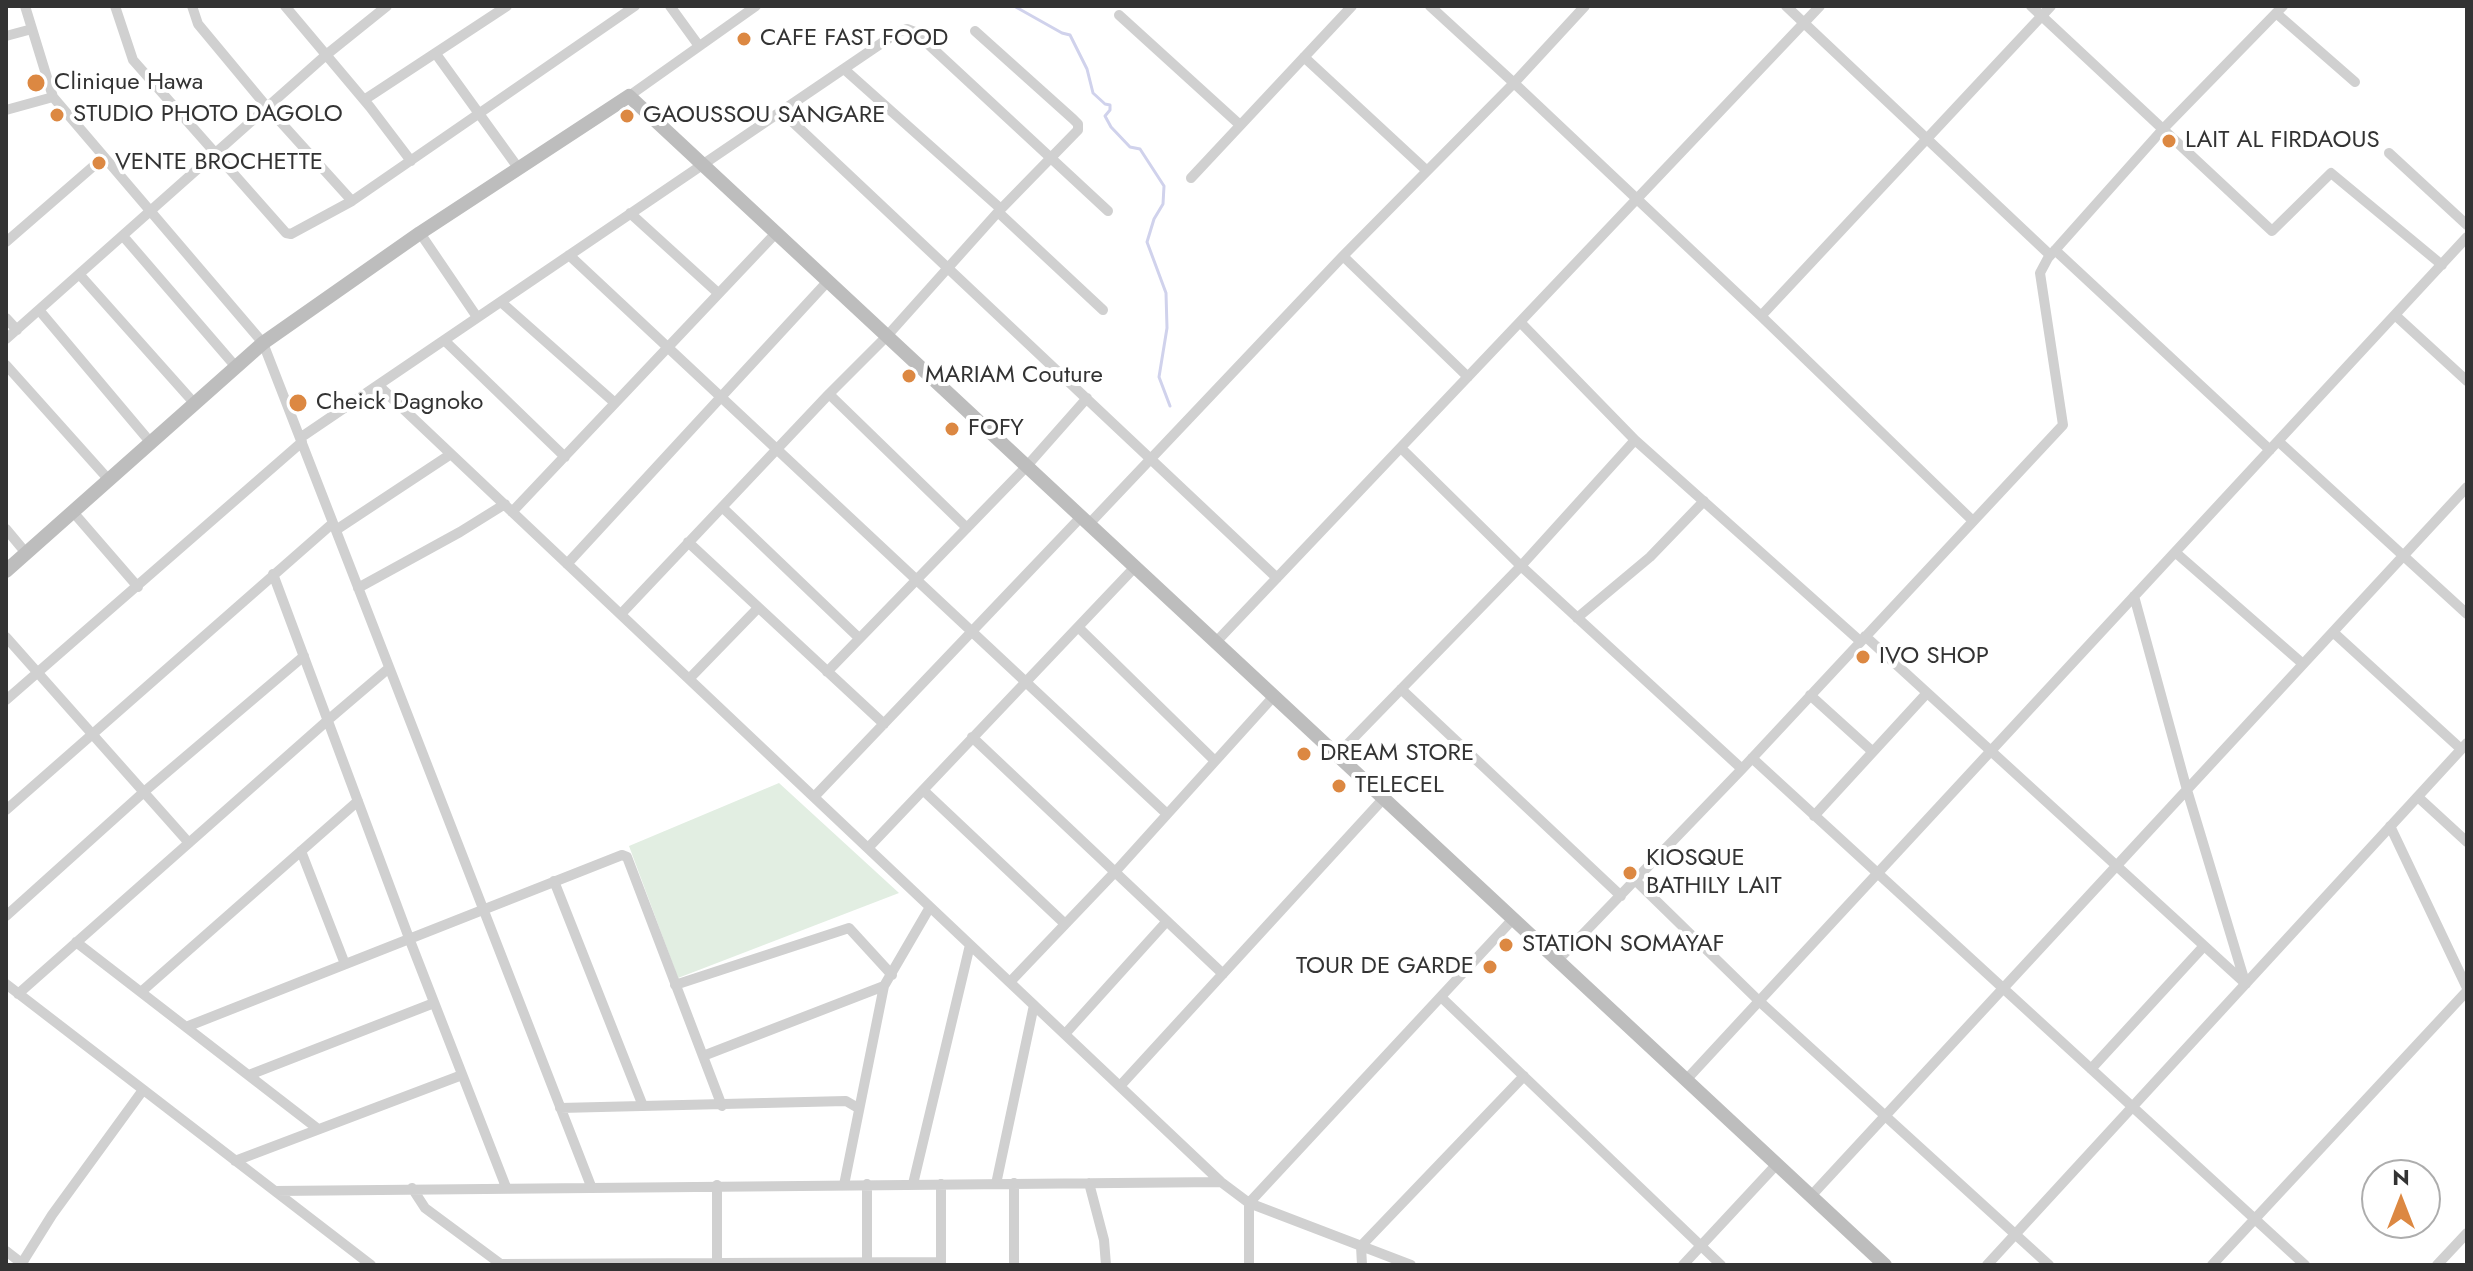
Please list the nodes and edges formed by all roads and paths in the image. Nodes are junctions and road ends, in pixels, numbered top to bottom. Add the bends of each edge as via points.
1 (25, 6) edge
2 (115, 6) edge
3 (192, 6) edge
4 (285, 6) edge
5 (387, 6) edge
6 (507, 6) edge
7 (635, 6) edge
8 (670, 6) edge
9 (756, 6) edge
10 (1352, 6) edge
11 (1430, 6) edge
12 (1585, 6) edge
13 (1786, 6) edge
14 (1820, 6) edge
15 (2031, 6) edge
16 (2051, 6) edge
17 (2279, 10) edge
18 (1119, 15) dead end
19 (2041, 16) junction
20 (1804, 23) junction
21 (32, 29) junction
22 (975, 31) dead end
23 (6, 36) edge
24 (699, 46) junction
25 (436, 54) junction
26 (326, 55) junction
27 (1304, 57) junction
28 (844, 69) junction
29 (2355, 82) dead end
30 (1514, 83) junction
31 (629, 96) junction
32 (53, 97) junction
33 (364, 100) junction
34 (267, 107) junction
35 (6, 110) edge
36 (781, 111) junction
37 (478, 112) junction
38 (1240, 125) junction
39 (2163, 129) junction
40 (1927, 139) junction
41 (2389, 153) dead end
42 (215, 154) junction
43 (104, 157) junction
44 (1049, 158) junction
45 (411, 161) junction
46 (703, 165) junction
47 (519, 169) junction
48 (1426, 170) junction
49 (1191, 178) dead end
50 (1636, 199) junction
51 (352, 201) junction
52 (999, 210) junction
53 (1108, 211) dead end
54 (150, 212) junction
55 (630, 213) junction
56 (2467, 225) edge
57 (420, 233) junction
58 (776, 233) junction
59 (123, 236) junction
60 (2467, 237) edge
61 (6, 242) edge
62 (2053, 252) junction
63 (569, 255) junction
64 (1343, 256) junction
65 (2442, 265) junction
66 (947, 269) junction
67 (80, 275) junction
68 (828, 281) junction
69 (718, 293) junction
70 (501, 302) junction
71 (39, 310) junction
72 (1103, 310) dead end
73 (2395, 315) junction
74 (1761, 316) junction
75 (477, 317) junction
76 (6, 318) edge
77 (1520, 322) junction
78 (17, 330) junction
79 (887, 336) junction
80 (6, 339) edge
81 (444, 340) junction
82 (263, 343) junction
83 (668, 347) junction
84 (6, 365) edge
85 (236, 367) junction
86 (1468, 377) junction
87 (2467, 381) edge
88 (378, 385) junction
89 (829, 394) junction
90 (721, 397) junction
91 (1087, 398) junction
92 (615, 403) junction
93 (195, 404) junction
94 (301, 440) junction
95 (1635, 440) junction
96 (151, 443) junction
97 (2274, 445) junction
98 (1401, 448) junction
99 (777, 449) junction
100 (451, 454) junction
101 (565, 457) junction
102 (1151, 459) junction
103 (1026, 467) junction
104 (109, 480) junction
105 (2467, 487) edge
106 (1704, 501) junction
107 (722, 507) junction
108 (508, 508) junction
109 (73, 512) junction
110 (1085, 521) junction
111 (1973, 521) junction
112 (334, 527) junction
113 (967, 528) junction
114 (6, 529) edge
115 (688, 542) junction
116 (2175, 552) junction
117 (26, 553) junction
118 (2403, 556) junction
119 (567, 564) junction
120 (1521, 566) junction
121 (1135, 567) junction
122 (6, 571) edge
123 (273, 574) junction
124 (1277, 578) junction
125 (915, 579) junction
126 (138, 587) junction
127 (358, 588) junction
128 (2134, 596) junction
129 (758, 608) junction
130 (621, 614) junction
131 (2467, 614) edge
132 (1577, 618) junction
133 (1078, 627) junction
134 (972, 632) junction
135 (2333, 632) junction
136 (6, 637) edge
137 (859, 638) junction
138 (1863, 638) junction
139 (1216, 642) junction
140 (304, 656) junction
141 (2303, 664) junction
142 (389, 668) junction
143 (36, 672) junction
144 (827, 672) junction
145 (689, 679) junction
146 (1025, 681) junction
147 (1401, 689) junction
148 (1927, 693) junction
149 (1810, 695) junction
150 (1274, 696) junction
151 (6, 700) edge
152 (328, 720) junction
153 (884, 724) junction
154 (91, 735) junction
155 (972, 737) junction
156 (2464, 746) edge
157 (1991, 751) junction
158 (1873, 752) junction
159 (1337, 755) junction
160 (1752, 758) junction
161 (1215, 761) junction
162 (1742, 769) junction
163 (923, 790) junction
164 (2187, 790) junction
165 (145, 791) junction
166 (814, 797) junction
167 (2418, 797) junction
168 (1384, 798) junction
169 (358, 801) junction
170 (6, 810) edge
171 (1167, 814) junction
172 (1814, 816) junction
173 (2390, 826) junction
174 (2467, 842) edge
175 (189, 843) junction
176 (868, 848) junction
177 (301, 851) junction
178 (2116, 866) junction
179 (1115, 872) junction
180 (1877, 874) junction
181 (554, 881) junction
182 (1636, 881) junction
183 (1621, 896) junction
184 (930, 907) junction
185 (483, 909) junction
186 (6, 916) edge
187 (1513, 919) junction
188 (1167, 921) junction
189 (1064, 923) junction
190 (409, 938) junction
191 (76, 942) junction
192 (970, 945) junction
193 (2204, 946) junction
194 (1558, 960) junction
195 (345, 964) junction
196 (1223, 974) junction
197 (892, 975) junction
198 (1010, 982) junction
199 (6, 984) edge
200 (2246, 984) junction
201 (675, 985) junction
202 (884, 986) junction
203 (2003, 988) junction
204 (2467, 989) edge
205 (141, 992) junction
206 (18, 994) junction
207 (1441, 997) junction
208 (1759, 1001) junction
209 (434, 1003) junction
210 (1034, 1005) junction
211 (186, 1027) junction
212 (1065, 1034) junction
213 (703, 1056) junction
214 (2091, 1069) junction
215 (249, 1075) junction
216 (462, 1075) junction
217 (1524, 1076) junction
218 (1686, 1080) junction
219 (1120, 1086) junction
220 (143, 1090) junction
221 (643, 1106) junction
222 (722, 1106) junction
223 (2132, 1107) junction
224 (560, 1108) junction
225 (858, 1108) junction
226 (1884, 1117) junction
227 (318, 1129) junction
228 (235, 1161) junction
229 (1777, 1164) junction
230 (1221, 1182) junction
231 (1014, 1183) junction
232 (1089, 1183) junction
233 (867, 1184) junction
234 (913, 1184) junction
235 (941, 1184) junction
236 (996, 1184) junction
237 (717, 1185) junction
238 (844, 1185) junction
239 (591, 1186) junction
240 (506, 1187) junction
241 (412, 1188) junction
242 (275, 1191) junction
243 (1811, 1196) junction
244 (1249, 1203) junction
245 (2254, 1218) junction
246 (2467, 1233) edge
247 (2015, 1235) junction
248 (1361, 1246) junction
249 (1700, 1246) junction
250 (351, 1250) junction
251 (6, 1251) edge
252 (717, 1263) edge
253 (23, 1264) edge
254 (867, 1264) edge
255 (941, 1264) edge
256 (351, 1265) edge
257 (371, 1265) edge
258 (502, 1265) edge
259 (1014, 1265) edge
260 (1106, 1265) edge
261 (1249, 1265) edge
262 (1362, 1265) edge
263 (1411, 1265) edge
264 (1683, 1265) edge
265 (1721, 1265) edge
266 (1885, 1265) edge
267 (1987, 1265) edge
268 (2049, 1265) edge
269 (2212, 1265) edge
270 (2305, 1265) edge
271 (2437, 1265) edge

1 - 21 street
2 - 42 street via 133,60
3 - 34 street via 198,24
4 - 26 street
5 - 26 street
6 - 25 street
7 - 37 street
8 - 24 street
9 - 24 street
10 - 27 street
11 - 30 street
12 - 30 street
13 - 20 street
14 - 20 street
15 - 19 street
16 - 19 street
17 - 29 street
17 - 39 street
18 - 38 street
19 - 39 street
19 - 40 street
20 - 40 street
20 - 50 street
21 - 23 street
21 - 32 street
22 - 44 street via 1078,124
24 - 31 street
25 - 33 street
25 - 37 street
26 - 33 street
26 - 34 street
27 - 38 street
27 - 48 street
28 - 36 street
28 - 44 street via 898,32 915,32
28 - 52 street
30 - 48 street
30 - 50 street
31 - 46 main road
31 - 47 main road
32 - 35 street
32 - 43 street
33 - 45 street
34 - 42 street
34 - 51 street
36 - 46 street
36 - 66 street
37 - 45 street
37 - 47 street
38 - 49 street
39 - 62 street
39 - 65 street via 2272,231 2331,173
40 - 62 street
40 - 74 street
41 - 56 street
42 - 51 street via 286,233
42 - 54 street
43 - 54 street
43 - 61 street
44 - 52 street
44 - 53 street
45 - 51 street
46 - 55 street
46 - 58 main road
47 - 57 main road
48 - 64 street
50 - 74 street
50 - 77 street
52 - 66 street
52 - 72 street
54 - 59 street
54 - 82 street
55 - 63 street
55 - 69 street
57 - 75 street
57 - 82 main road
58 - 68 main road
58 - 69 street
59 - 67 street
59 - 85 street
60 - 65 street
62 - 97 street
62 - 111 street via 2040,273 2063,425
63 - 70 street
63 - 83 street
64 - 86 street
64 - 102 street
65 - 73 street
66 - 79 street
66 - 91 street
67 - 71 street
67 - 93 street
68 - 79 main road
68 - 90 street
69 - 83 street
70 - 75 street
70 - 92 street
71 - 78 street
71 - 96 street
73 - 87 street
73 - 97 street
74 - 111 street
75 - 81 street
76 - 78 street
77 - 86 street
77 - 95 street
78 - 80 street
79 - 89 street
79 - 103 main road
81 - 88 street
81 - 101 street
82 - 85 main road
82 - 94 street
83 - 90 street
83 - 92 street
84 - 104 street
85 - 93 main road
86 - 98 street
88 - 94 street
88 - 100 street
89 - 99 street
89 - 113 street
90 - 99 street
90 - 119 street
91 - 102 street
91 - 103 street
92 - 101 street
93 - 96 main road
94 - 112 street
94 - 126 street
95 - 106 street
95 - 120 street
96 - 104 main road
97 - 116 street
97 - 118 street
98 - 120 street
98 - 124 street
99 - 107 street
99 - 125 street
100 - 108 street
100 - 112 street
101 - 108 street
102 - 110 street
102 - 124 street
103 - 110 main road
103 - 113 street
104 - 109 main road
105 - 118 street
106 - 132 street via 1650,557
106 - 138 street
107 - 115 street
107 - 137 street
108 - 119 street
108 - 127 street
109 - 117 main road
109 - 126 street
110 - 121 main road
110 - 134 street
111 - 138 street
112 - 123 street
112 - 127 street
113 - 125 street
114 - 117 street
115 - 129 street
115 - 130 street
116 - 128 street
116 - 141 street
117 - 122 main road
118 - 131 street
118 - 135 street
119 - 130 street
120 - 132 street
120 - 147 street
121 - 133 street
121 - 139 main road
123 - 140 street
123 - 154 street
124 - 139 street
125 - 134 street
125 - 137 street
126 - 143 street
127 - 142 street
128 - 157 street
128 - 164 street
129 - 144 street
129 - 145 street
130 - 145 street
132 - 162 street
133 - 146 street
133 - 161 street
134 - 146 street
134 - 153 street
135 - 141 street
135 - 156 street
136 - 143 street
137 - 144 street
138 - 148 street
138 - 149 street
139 - 150 main road
140 - 152 street
140 - 165 street
141 - 164 street
142 - 152 street
142 - 185 street
143 - 151 street
143 - 154 street
144 - 153 street
145 - 166 street
146 - 155 street
146 - 171 street
147 - 159 street
147 - 183 street
148 - 157 street
148 - 158 street
149 - 158 street
149 - 160 street
150 - 159 main road
150 - 161 street
152 - 169 street
152 - 175 street
153 - 166 street
154 - 165 street
154 - 170 street
155 - 163 street
155 - 179 street
156 - 167 street
157 - 178 street
157 - 180 street
158 - 172 street
159 - 168 main road
160 - 162 street
160 - 172 street
161 - 171 street
162 - 182 street
163 - 176 street
163 - 189 street
164 - 178 street
164 - 200 street
165 - 175 street
165 - 186 street
166 - 176 street
167 - 173 street
167 - 174 street
168 - 187 main road
168 - 196 street
169 - 177 street
169 - 190 street
171 - 179 street
172 - 180 street
173 - 200 street
173 - 204 street
175 - 191 street
176 - 184 street
177 - 195 street
177 - 205 street
178 - 193 street
178 - 203 street
179 - 188 street
179 - 189 street
180 - 203 street
180 - 208 street
181 - 185 street
181 - 201 street via 616,856 627,857
181 - 221 street
182 - 183 street
182 - 208 street
183 - 194 street
184 - 192 street
184 - 197 street
185 - 190 street
185 - 224 street
187 - 194 main road
187 - 207 street
188 - 196 street
188 - 212 street
189 - 198 street
190 - 195 street
190 - 209 street
191 - 205 street
191 - 206 street
192 - 198 street
192 - 234 street
193 - 200 street
193 - 214 street
194 - 218 main road
195 - 211 street
196 - 219 street
197 - 201 street via 849,928
197 - 202 street
198 - 210 street
199 - 206 street
200 - 223 street
201 - 213 street
202 - 213 street
202 - 225 street
203 - 214 street
203 - 226 street
204 - 245 street
205 - 211 street
206 - 220 street
207 - 217 street
207 - 244 street
208 - 218 street
208 - 226 street
209 - 215 street
209 - 216 street
210 - 212 street
210 - 236 street
211 - 215 street
212 - 219 street
213 - 222 street
214 - 223 street
215 - 227 street
216 - 227 street
216 - 240 street
217 - 248 street
217 - 249 street
218 - 229 main road
219 - 230 street
220 - 228 street
220 - 253 street
221 - 222 street
221 - 224 street
222 - 225 street via 846,1101
223 - 245 street
223 - 247 street
224 - 239 street
225 - 238 street
226 - 243 street
226 - 247 street
227 - 228 street
228 - 242 street
229 - 243 main road
229 - 249 street
230 - 232 street
230 - 244 street
231 - 232 street
231 - 236 street
231 - 259 street
232 - 260 street
233 - 234 street
233 - 238 street
233 - 254 street
234 - 235 street
235 - 236 street
235 - 255 street
237 - 238 street
237 - 239 street
237 - 252 street
239 - 240 street
240 - 241 street
241 - 242 street
241 - 258 street via 425,1208
242 - 250 street
243 - 266 main road
244 - 248 street
244 - 261 street
245 - 269 street
245 - 270 street
246 - 271 street
247 - 267 street
247 - 268 street
248 - 262 street
248 - 263 street
249 - 264 street
249 - 265 street
250 - 256 street
250 - 257 street
251 - 253 street
252 - 254 street
252 - 258 street
254 - 255 street

